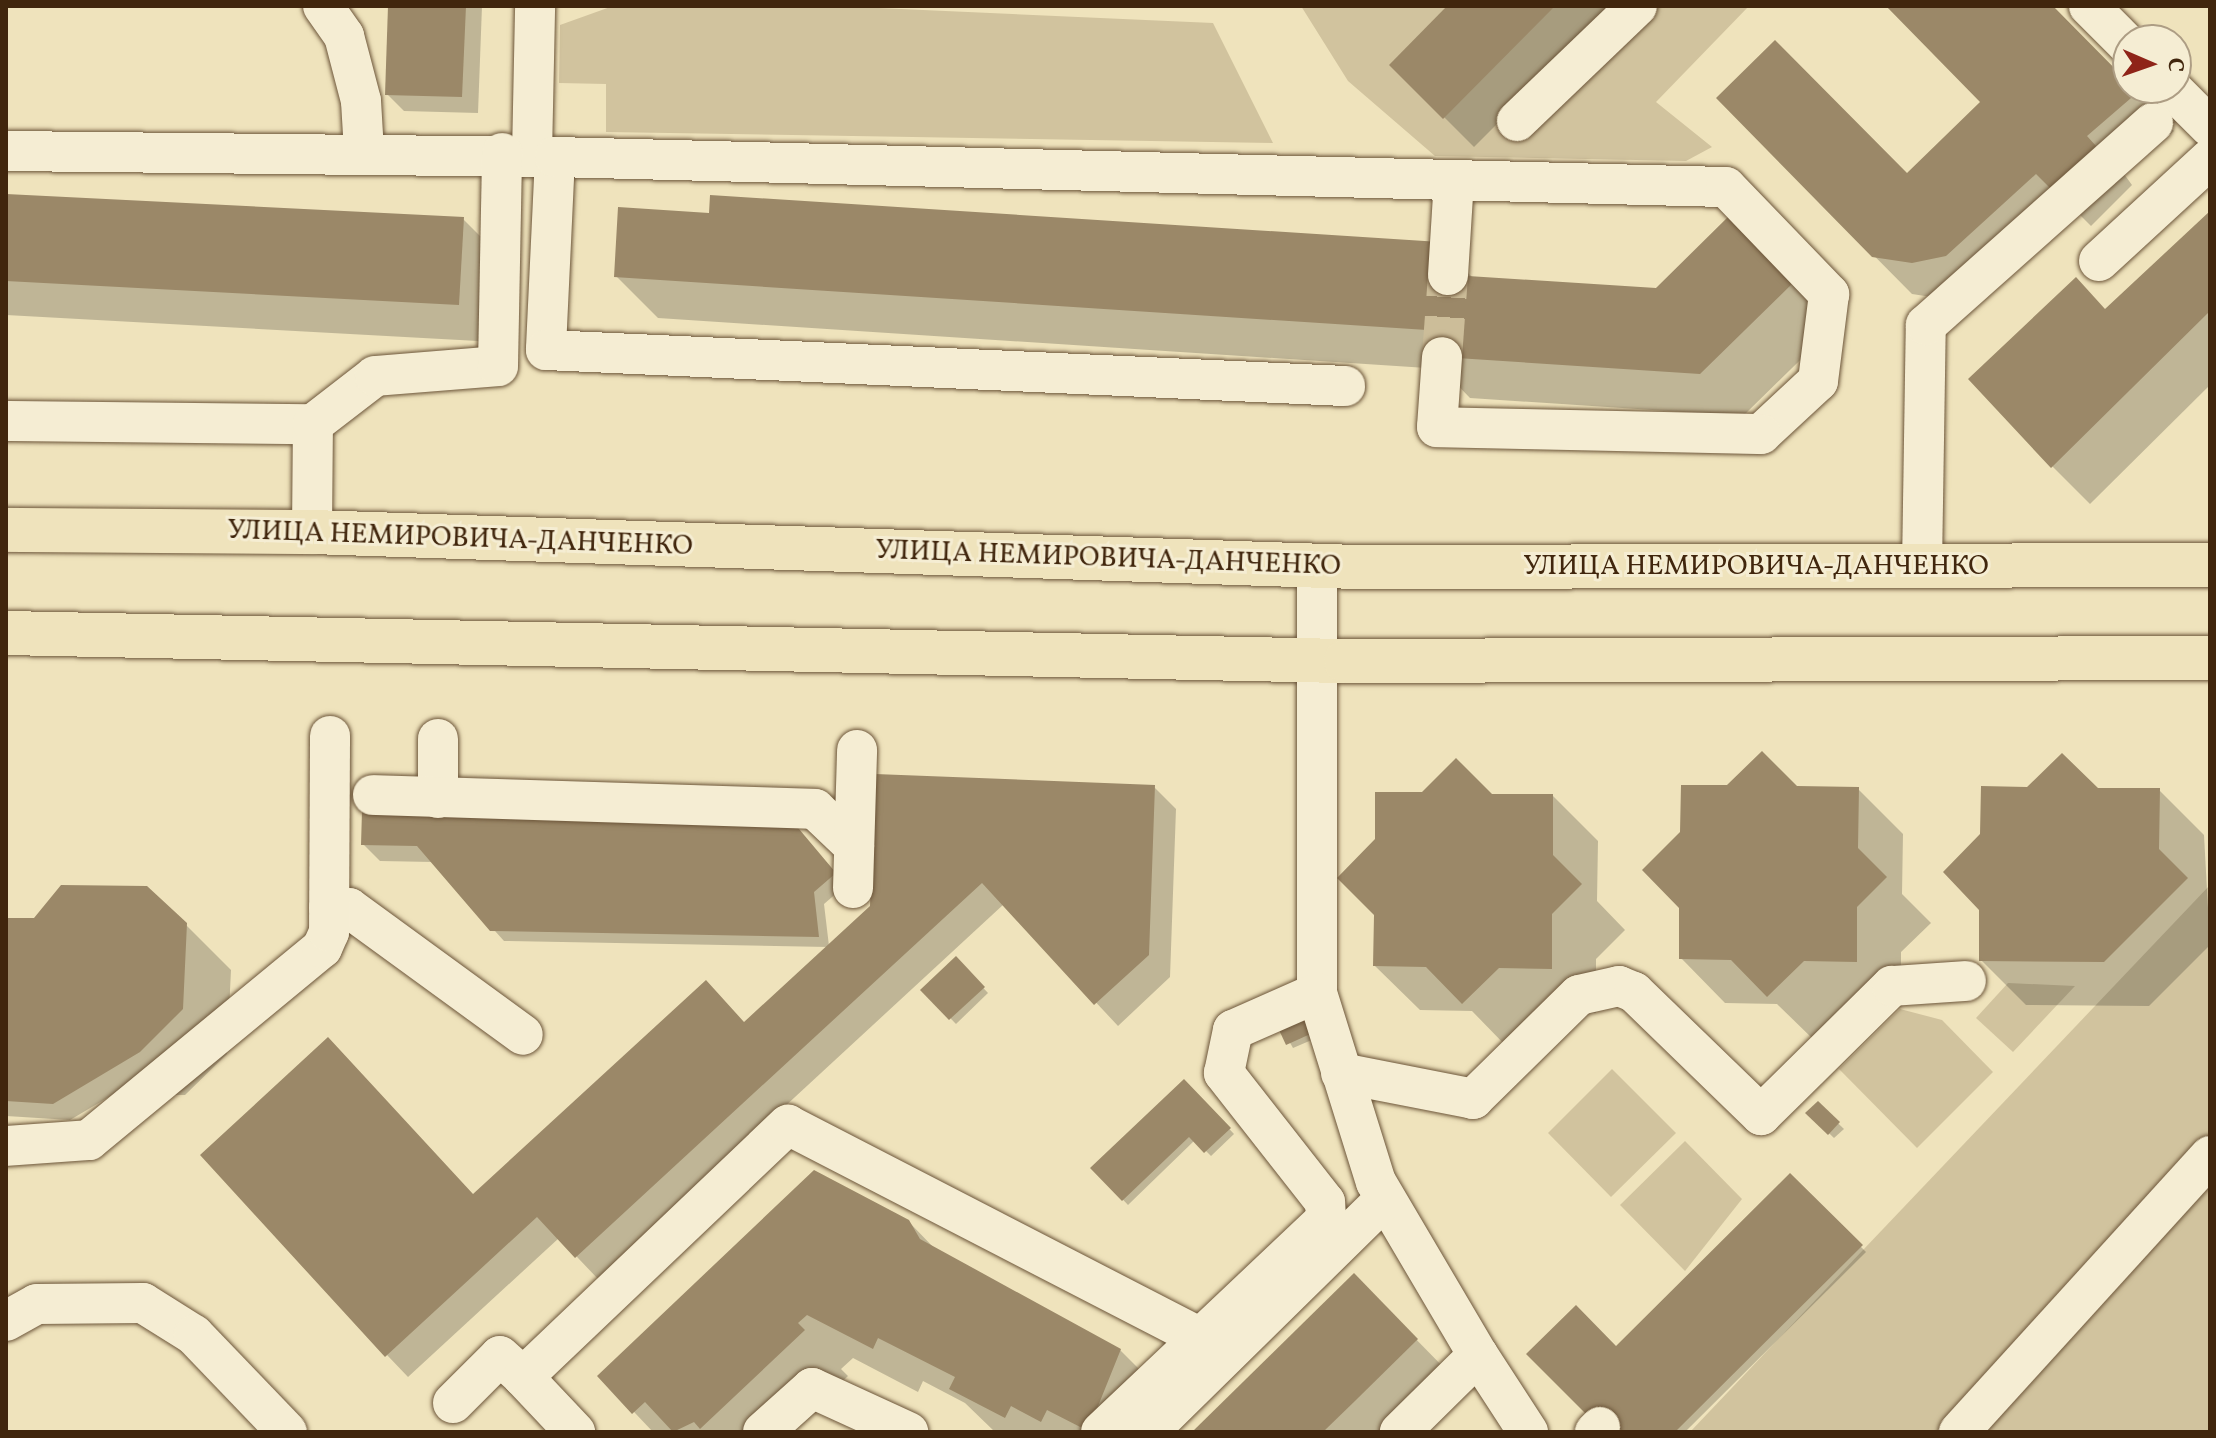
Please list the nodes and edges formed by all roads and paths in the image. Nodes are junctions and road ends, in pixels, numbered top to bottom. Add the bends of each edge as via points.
1 (323, 6) edge
2 (535, 6) edge
3 (1637, 6) edge
4 (2089, 6) edge
5 (2112, 29) edge
6 (2187, 104) edge
7 (1517, 121) dead end
8 (2153, 123) dead end
9 (2210, 127) edge
10 (6, 151) edge
11 (364, 152) junction
12 (530, 155) junction
13 (2210, 159) edge
14 (1454, 180) junction
15 (2099, 261) dead end
16 (1448, 275) tunnel mouth
17 (1442, 357) tunnel mouth
18 (1345, 386) dead end
19 (6, 421) edge
20 (313, 424) junction
21 (6, 530) edge
22 (312, 532) junction
23 (2210, 565) edge
24 (1317, 566) junction
25 (1922, 567) junction
26 (6, 633) edge
27 (2210, 658) edge
28 (1315, 660) junction
29 (340, 736) dead end
30 (438, 739) dead end
31 (857, 750) dead end
32 (373, 795) dead end
33 (438, 798) junction
34 (854, 846) junction
35 (853, 888) dead end
36 (339, 908) junction
37 (1966, 981) dead end
38 (1317, 993) junction
39 (523, 1035) dead end
40 (1341, 1073) junction
41 (6, 1146) edge
42 (2210, 1156) edge
43 (1385, 1199) junction
44 (6, 1321) edge
45 (1200, 1338) junction
46 (1478, 1355) junction
47 (523, 1377) junction
48 (453, 1403) dead end
49 (287, 1432) edge
50 (575, 1432) edge
51 (763, 1432) edge
52 (908, 1432) edge
53 (1101, 1432) edge
54 (1148, 1432) edge
55 (1400, 1432) edge
56 (1528, 1432) edge
57 (1959, 1432) edge

1 - 11 lane via 344,36 361,101
2 - 12 lane
3 - 7 lane
4 - 5 lane
6 - 9 lane
8 - 25 lane via 1926,325
10 - 11 lane
11 - 12 lane
12 - 14 lane
12 - 18 lane via 546,350
12 - 20 lane via 498,366 375,376
13 - 15 lane
14 - 16 lane
14 - 17 lane via 1726,187 1829,294 1818,381 1761,434 1437,427
19 - 20 lane
20 - 22 lane
21 - 22 main road, УЛИЦА НЕМИРОВИЧА-ДАНЧЕНКО
22 - 24 main road, УЛИЦА НЕМИРОВИЧА-ДАНЧЕНКО
23 - 25 main road, УЛИЦА НЕМИРОВИЧА-ДАНЧЕНКО
24 - 25 main road, УЛИЦА НЕМИРОВИЧА-ДАНЧЕНКО
24 - 28 lane
26 - 28 main road
27 - 28 main road
28 - 38 lane
29 - 36 lane
30 - 33 lane
31 - 34 lane
32 - 33 lane
33 - 34 lane via 815,809
34 - 35 lane
36 - 39 lane
36 - 41 lane via 322,948 89,1140
37 - 40 lane via 1892,986 1761,1115 1634,992 1619,986 1579,995 1473,1099
38 - 40 lane
38 - 45 lane via 1233,1030 1212,1084 1329,1211
40 - 43 lane
42 - 57 lane
43 - 46 lane
43 - 54 lane
44 - 49 lane via 64,1301 143,1303 194,1335
45 - 47 lane via 788,1125
45 - 53 lane
46 - 55 lane
46 - 56 lane
47 - 48 lane via 500,1356
47 - 50 lane
51 - 52 lane via 812,1388

